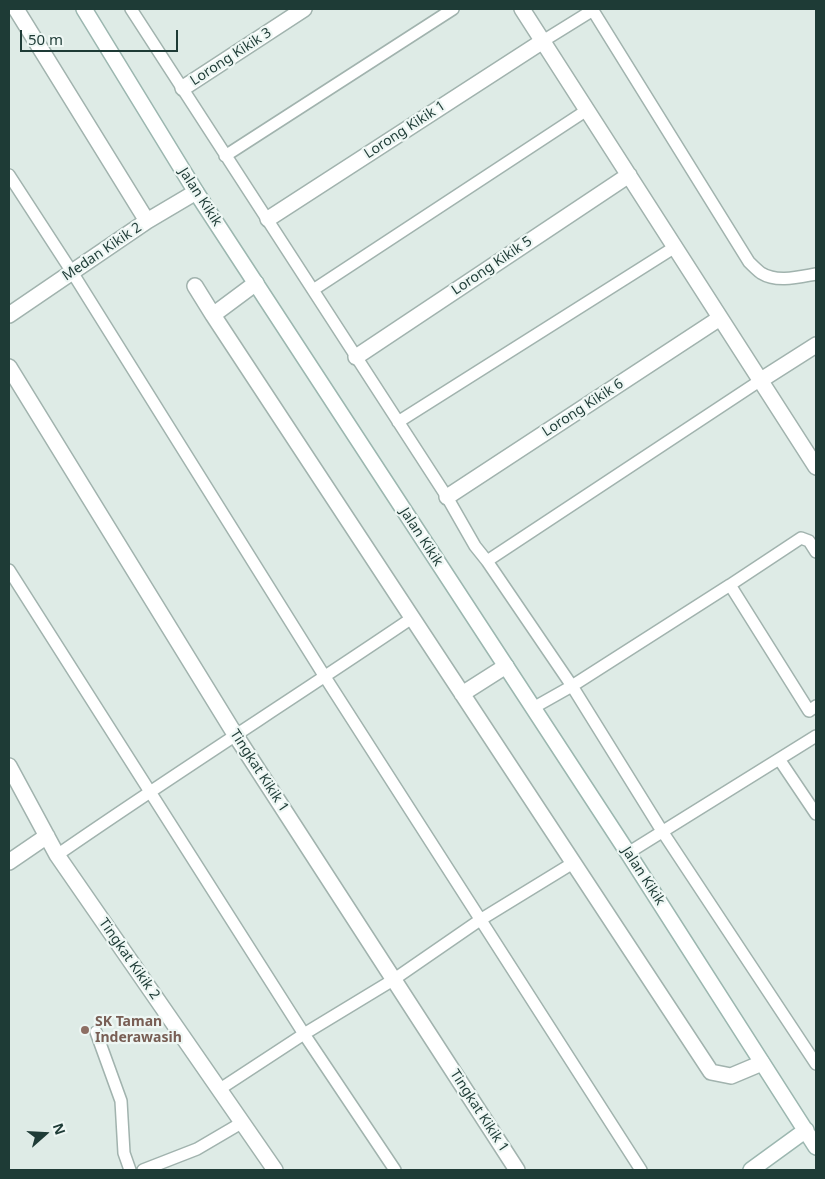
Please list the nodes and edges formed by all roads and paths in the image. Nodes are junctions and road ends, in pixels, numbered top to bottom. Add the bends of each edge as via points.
1 (16, 9) edge
2 (84, 9) edge
3 (304, 9) edge
4 (453, 9) edge
5 (522, 9) edge
6 (136, 10) edge
7 (592, 10) edge
8 (543, 41) junction
9 (182, 88) junction
10 (587, 110) junction
11 (225, 156) junction
12 (9, 174) edge
13 (629, 175) junction
14 (196, 192) junction
15 (268, 219) junction
16 (147, 221) junction
17 (675, 247) junction
18 (72, 272) junction
19 (816, 274) edge
20 (256, 283) junction
21 (195, 286) dead end
22 (313, 290) junction
23 (9, 315) edge
24 (213, 315) junction
25 (720, 318) junction
26 (816, 345) edge
27 (356, 357) junction
28 (9, 367) edge
29 (760, 380) junction
30 (398, 422) junction
31 (816, 467) edge
32 (446, 498) junction
33 (816, 552) edge
34 (487, 561) junction
35 (9, 570) edge
36 (730, 585) junction
37 (412, 618) junction
38 (506, 666) junction
39 (325, 677) junction
40 (572, 686) junction
41 (462, 694) junction
42 (816, 706) edge
43 (534, 708) junction
44 (236, 736) junction
45 (816, 736) edge
46 (779, 759) junction
47 (9, 766) edge
48 (149, 792) junction
49 (816, 814) edge
50 (662, 831) junction
51 (47, 836) junction
52 (628, 853) junction
53 (57, 855) junction
54 (9, 862) edge
55 (573, 863) junction
56 (480, 920) junction
57 (393, 980) junction
58 (96, 1032) dead end
59 (304, 1034) junction
60 (762, 1063) junction
61 (816, 1064) edge
62 (220, 1089) junction
63 (243, 1122) junction
64 (811, 1127) edge
65 (816, 1147) edge
66 (130, 1170) edge
67 (143, 1170) edge
68 (275, 1170) edge
69 (395, 1170) edge
70 (517, 1170) edge
71 (641, 1170) edge
72 (750, 1170) edge

1 - 16 street
2 - 14 street, Jalan Kikik
3 - 9 street, Lorong Kikik 3
4 - 11 lane
5 - 8 street
6 - 9 lane
7 - 8 lane
7 - 19 lane via 749,262 773,278
8 - 10 street
8 - 15 street, Lorong Kikik 1
9 - 11 lane
10 - 13 street
10 - 22 lane
11 - 15 lane
12 - 18 lane
13 - 17 street
13 - 27 street, Lorong Kikik 5
14 - 16 street, Medan Kikik 2
14 - 20 street, Jalan Kikik
15 - 22 lane
16 - 18 street, Medan Kikik 2
17 - 25 street
17 - 30 lane
18 - 23 street, Medan Kikik 2
18 - 39 lane
20 - 24 street
20 - 38 street, Jalan Kikik
21 - 24 street
22 - 27 lane
24 - 37 street
25 - 29 street
25 - 32 street, Lorong Kikik 6
26 - 29 street
27 - 30 lane
28 - 44 street, Tingkat Kikik 1
29 - 31 street
29 - 34 lane
30 - 32 lane
32 - 34 lane
33 - 36 lane via 809,541 801,538
34 - 40 lane
35 - 48 lane
36 - 40 lane
36 - 42 lane via 809,711
37 - 39 lane
37 - 41 street
38 - 41 street
38 - 43 street, Jalan Kikik
39 - 44 lane
39 - 56 lane
40 - 43 lane
40 - 50 lane
41 - 55 street
43 - 52 street, Jalan Kikik
44 - 48 lane
44 - 57 street, Tingkat Kikik 1
45 - 46 lane
46 - 49 lane
46 - 50 lane
47 - 51 street, Tingkat Kikik 2
48 - 53 lane
48 - 59 lane
50 - 52 lane
50 - 61 lane
51 - 53 street, Tingkat Kikik 2
51 - 54 street
52 - 60 street, Jalan Kikik
53 - 62 street, Tingkat Kikik 2
55 - 56 lane
55 - 60 street via 711,1072 731,1076
56 - 57 lane
56 - 71 lane
57 - 59 lane
57 - 70 street, Tingkat Kikik 1
58 - 66 lane via 121,1101 124,1153
59 - 62 lane
59 - 69 lane
60 - 64 street, Jalan Kikik
62 - 63 street, Tingkat Kikik 2
63 - 67 lane via 197,1150
63 - 68 street, Tingkat Kikik 2
64 - 65 street, Jalan Kikik
64 - 72 street

